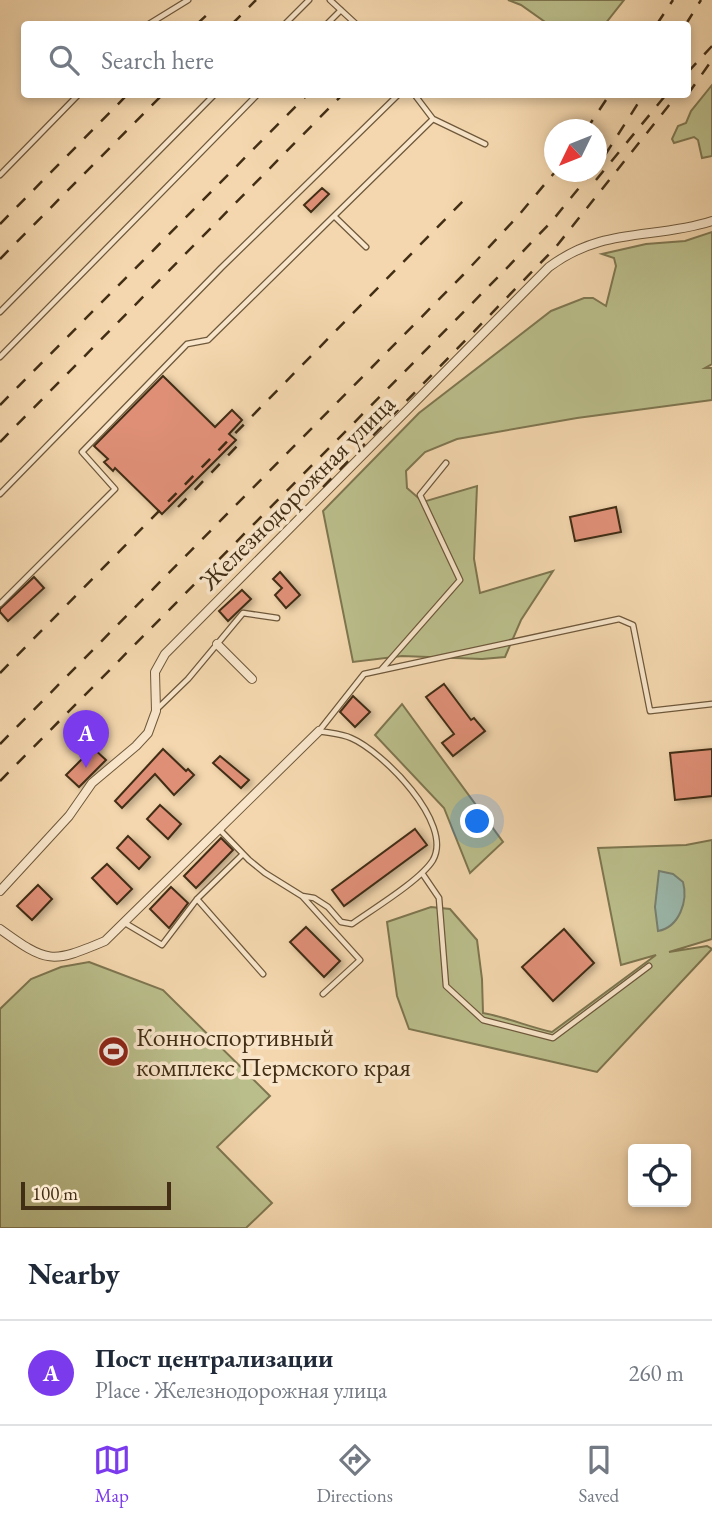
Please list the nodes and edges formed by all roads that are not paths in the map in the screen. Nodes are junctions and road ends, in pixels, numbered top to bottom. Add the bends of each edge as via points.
1 (188, 0) edge
2 (309, 0) edge
3 (330, 0) edge
4 (341, 10) junction
5 (154, 21) edge
6 (288, 21) edge
7 (330, 21) edge
8 (353, 21) edge
9 (75, 98) edge
10 (211, 98) edge
11 (254, 98) edge
12 (395, 98) edge
13 (417, 98) edge
14 (433, 119) junction
15 (485, 145) dead end
16 (0, 175) edge
17 (334, 216) junction
18 (712, 221) edge
19 (366, 247) dead end
20 (0, 312) edge
21 (0, 357) edge
22 (446, 463) dead end
23 (0, 494) edge
24 (0, 604) edge
25 (277, 618) dead end
26 (217, 644) junction
27 (381, 670) junction
28 (252, 679) dead end
29 (712, 704) edge
30 (156, 711) junction
31 (319, 731) junction
32 (220, 830) junction
33 (243, 854) junction
34 (422, 873) junction
35 (0, 891) edge
36 (302, 896) junction
37 (197, 899) junction
38 (125, 923) junction
39 (0, 929) edge
40 (649, 966) dead end
41 (263, 974) dead end
42 (323, 993) dead end

1 - 5 lane
2 - 6 lane
3 - 4 lane
4 - 7 lane
4 - 8 lane
9 - 16 lane
10 - 20 lane
11 - 21 lane
12 - 23 lane
13 - 14 lane
14 - 15 lane
14 - 17 lane
17 - 19 lane
17 - 24 lane via 208,340 187,344 82,452 115,489
18 - 30 street, Железнодорожная улица via 588,244 549,267 165,654 155,672
22 - 27 lane via 420,495 460,580
25 - 26 lane via 243,613
26 - 28 street
26 - 30 lane
27 - 29 lane via 619,619 633,625 650,711
27 - 31 lane via 364,674
30 - 35 street, Железнодорожная улица via 148,733 92,783 69,816
31 - 32 street
31 - 34 lane via 352,738 400,776 422,803 435,842 434,859
32 - 33 lane
32 - 38 street
33 - 36 lane
33 - 37 lane
34 - 36 lane via 352,924 341,922 314,898
34 - 40 lane via 439,898 446,986 483,1020 553,1038
36 - 42 lane via 360,960
37 - 38 lane via 162,945
37 - 41 lane
38 - 39 street via 106,941 74,955 53,958 30,951

